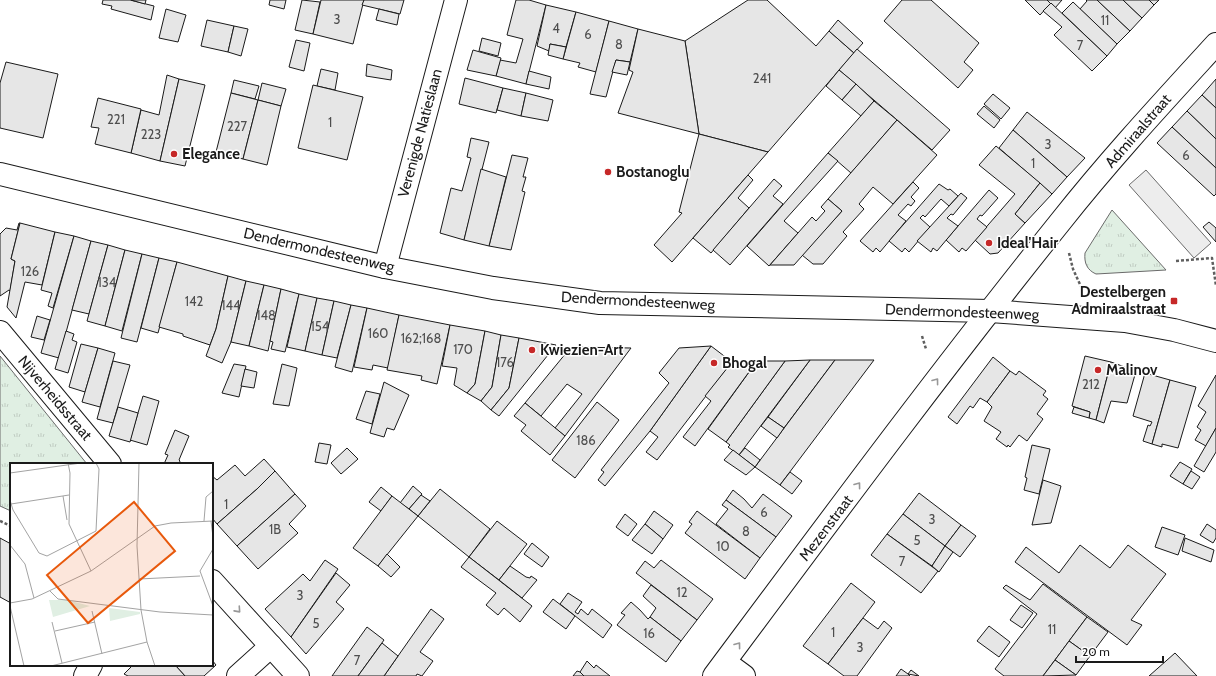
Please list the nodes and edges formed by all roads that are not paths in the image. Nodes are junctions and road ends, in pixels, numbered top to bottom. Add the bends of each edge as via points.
1 (456, 0) edge
2 (1216, 44) edge
3 (0, 174) edge
4 (385, 266) junction
5 (990, 311) junction
6 (0, 332) edge
7 (1216, 341) edge
8 (109, 463) edge
9 (213, 582) edge
10 (271, 646) junction
11 (90, 666) edge
12 (720, 669) edge
13 (85, 676) edge
14 (238, 676) edge
15 (298, 676) edge
16 (744, 676) edge

1 - 4 street, Verenigde Natieslaan
2 - 5 street, Admiraalstraat via 1130,138
3 - 4 street, Dendermondesteenweg
4 - 5 street, Dendermondesteenweg via 493,288 593,302
5 - 7 street, Dendermondesteenweg via 1132,322
12 -> 5 street, Mezenstraat
6 - 8 street, Nijverheidsstraat
9 -> 10 street
10 - 14 street
10 - 15 street
11 - 13 street
12 - 16 street

